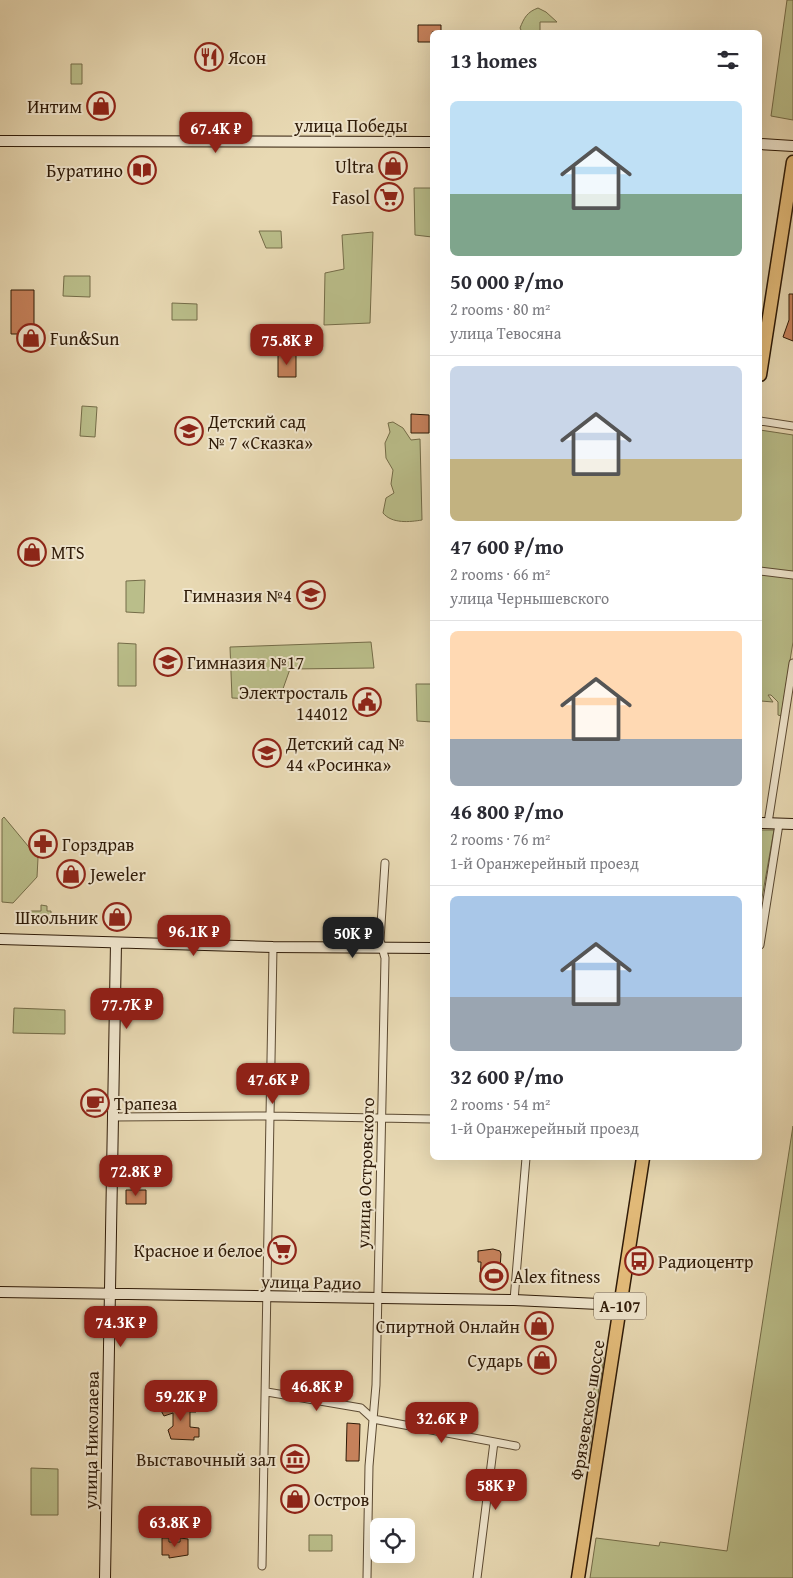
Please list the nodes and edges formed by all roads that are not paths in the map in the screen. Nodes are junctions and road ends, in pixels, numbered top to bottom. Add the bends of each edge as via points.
1 (0, 141) edge
2 (430, 142) edge
3 (762, 144) edge
4 (793, 146) edge
5 (793, 162) edge
6 (762, 361) edge
7 (762, 421) edge
8 (793, 426) edge
9 (762, 571) edge
10 (793, 575) edge
11 (793, 663) edge
12 (764, 823) edge
13 (779, 824) junction
14 (793, 824) edge
15 (385, 863) dead end
16 (762, 932) edge
17 (0, 939) edge
18 (116, 943) junction
19 (273, 947) junction
20 (382, 947) junction
21 (430, 948) edge
22 (271, 1116) junction
23 (113, 1117) junction
24 (382, 1118) junction
25 (430, 1119) edge
26 (526, 1160) edge
27 (644, 1160) edge
28 (0, 1292) edge
29 (109, 1293) junction
30 (268, 1297) junction
31 (376, 1299) junction
32 (514, 1300) junction
33 (620, 1305) junction
34 (266, 1392) junction
35 (373, 1419) junction
36 (494, 1442) junction
37 (516, 1446) dead end
38 (262, 1566) dead end
39 (106, 1578) edge
40 (368, 1578) edge
41 (477, 1578) edge
42 (578, 1578) edge

1 - 2 main road, улица Победы
3 - 4 main road
5 - 6 highway
7 - 8 street
9 - 10 street
11 - 12 street
12 - 13 main road
13 - 14 main road
13 - 16 street
15 - 20 street
17 - 18 main road
18 - 19 main road
18 - 23 main road, улица Николаева
19 - 20 main road
19 - 22 street
20 - 21 main road
20 - 24 street, улица Островского via 385,958
22 - 23 street
22 - 24 street
22 - 30 street
23 - 29 main road, улица Николаева
24 - 25 street
24 - 31 street, улица Островского
26 - 32 street
27 - 33 highway, Фрязевское шоссе / А-107
28 - 29 main road, улица Радио
29 - 30 main road, улица Радио
29 - 39 main road, улица Николаева
30 - 31 main road, улица Радио
30 - 34 street
31 - 32 main road, улица Радио
31 - 35 street, улица Островского
32 - 33 main road, улица Радио
33 - 42 highway, Фрязевское шоссе / А-107
34 - 35 street via 361,1408
34 - 38 street
35 - 36 street
35 - 40 street, улица Островского via 369,1466
36 - 37 street
36 - 41 street

